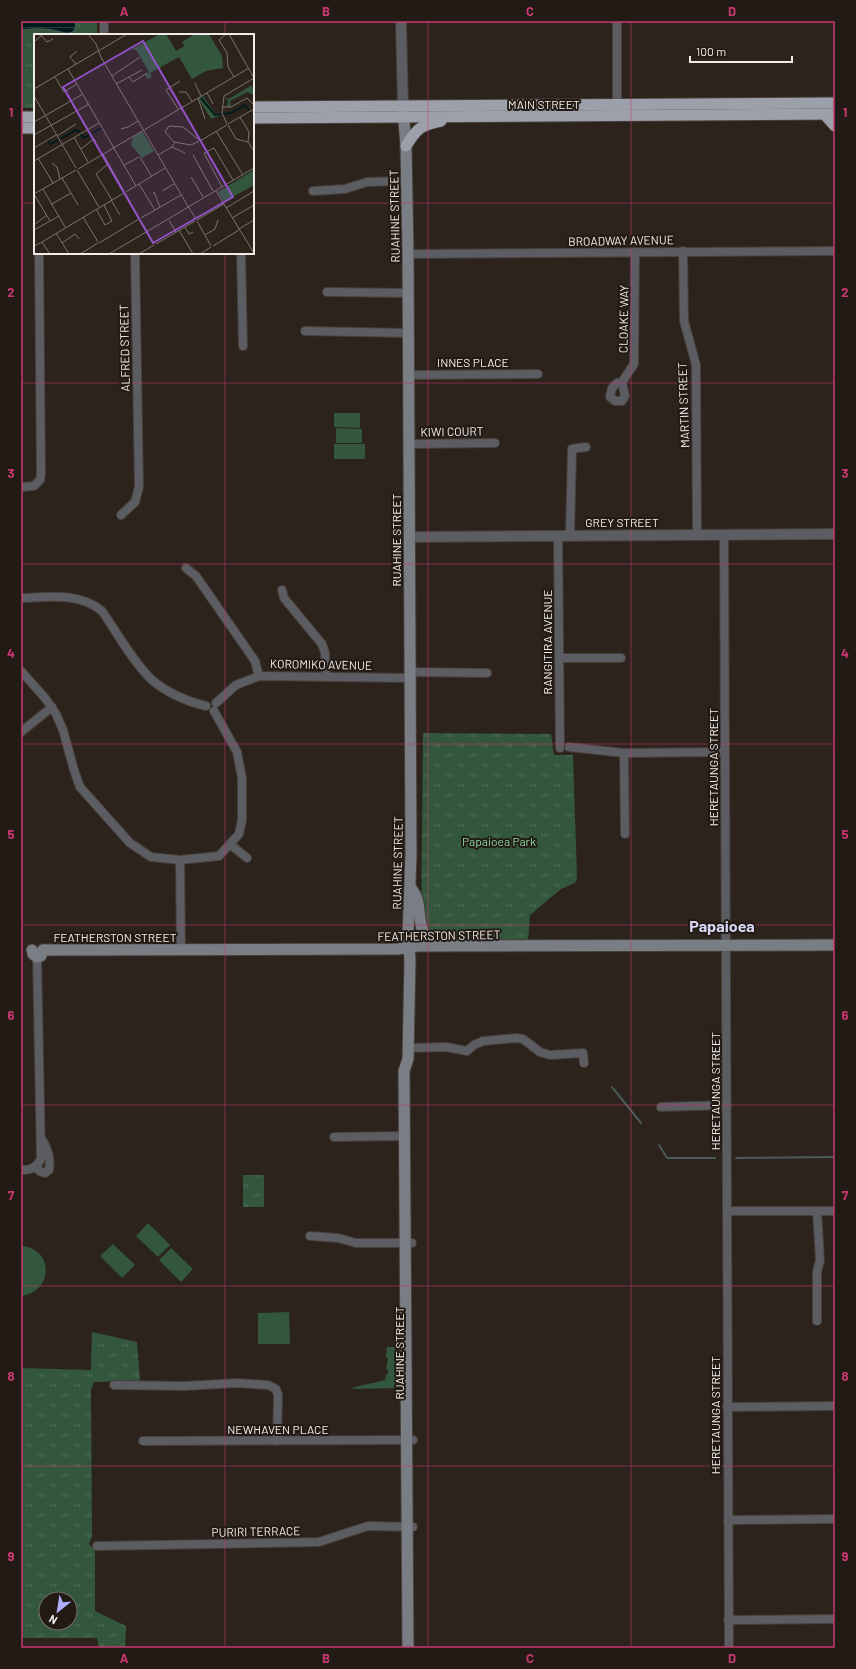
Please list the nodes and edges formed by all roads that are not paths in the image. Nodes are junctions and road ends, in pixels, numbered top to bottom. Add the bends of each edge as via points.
1 (104, 21) edge
2 (401, 21) edge
3 (617, 21) edge
4 (104, 34) edge
5 (835, 103) edge
6 (617, 104) junction
7 (254, 107) edge
8 (403, 111) junction
9 (830, 115) edge
10 (34, 116) edge
11 (21, 117) edge
12 (460, 117) junction
13 (254, 118) edge
14 (835, 126) edge
15 (21, 128) edge
16 (34, 128) edge
17 (406, 146) junction
18 (406, 181) junction
19 (313, 191) dead end
20 (684, 251) junction
21 (835, 251) edge
22 (635, 252) junction
23 (39, 254) edge
24 (135, 254) edge
25 (241, 254) edge
26 (408, 254) junction
27 (327, 292) dead end
28 (408, 293) junction
29 (305, 331) dead end
30 (408, 333) junction
31 (243, 346) dead end
32 (409, 374) junction
33 (538, 374) dead end
34 (622, 382) dead end
35 (496, 443) dead end
36 (410, 444) junction
37 (586, 447) dead end
38 (21, 487) edge
39 (121, 516) dead end
40 (724, 534) junction
41 (835, 534) edge
42 (696, 535) junction
43 (558, 536) junction
44 (570, 536) junction
45 (409, 537) junction
46 (186, 568) dead end
47 (282, 590) dead end
48 (21, 598) edge
49 (559, 658) junction
50 (621, 658) dead end
51 (21, 671) edge
52 (487, 673) dead end
53 (410, 675) junction
54 (259, 676) junction
55 (326, 677) junction
56 (52, 707) junction
57 (215, 707) junction
58 (21, 732) edge
59 (569, 747) dead end
60 (560, 748) dead end
61 (725, 752) junction
62 (624, 753) junction
63 (626, 834) dead end
64 (231, 845) junction
65 (247, 858) dead end
66 (180, 860) junction
67 (410, 885) junction
68 (835, 945) edge
69 (442, 946) junction
70 (726, 946) junction
71 (409, 948) junction
72 (181, 949) junction
73 (33, 952) edge
74 (407, 1053) junction
75 (584, 1063) dead end
76 (727, 1105) junction
77 (661, 1108) dead end
78 (405, 1136) junction
79 (334, 1137) dead end
80 (41, 1138) junction
81 (37, 1166) junction
82 (21, 1170) edge
83 (727, 1211) junction
84 (817, 1211) junction
85 (835, 1211) edge
86 (310, 1236) dead end
87 (409, 1243) junction
88 (817, 1321) dead end
89 (114, 1385) dead end
90 (835, 1406) edge
91 (727, 1407) junction
92 (410, 1440) junction
93 (143, 1441) dead end
94 (277, 1441) junction
95 (835, 1519) edge
96 (728, 1520) junction
97 (410, 1527) junction
98 (97, 1546) dead end
99 (835, 1619) edge
100 (728, 1620) junction
101 (408, 1648) edge
102 (414, 1648) edge
103 (729, 1648) edge

1 - 4 street
2 - 8 street, RUAHINE STREET
3 - 6 street
5 - 6 highway, MAIN STREET
6 - 8 highway, MAIN STREET
7 - 8 highway, MAIN STREET
8 - 12 highway, MAIN STREET
8 - 13 highway, MAIN STREET
8 - 17 main road, RUAHINE STREET
9 - 12 highway, MAIN STREET
9 - 14 highway
10 - 11 highway
12 - 17 highway via 424,125 414,132
15 - 16 highway
17 - 18 main road, RUAHINE STREET
18 - 19 street via 367,182 345,189
18 - 26 main road, RUAHINE STREET
20 - 21 street, BROADWAY AVENUE
20 - 22 street, BROADWAY AVENUE
20 - 42 street, MARTIN STREET via 684,322 696,365
22 - 26 street, BROADWAY AVENUE
22 - 34 street, CLOAKE WAY via 634,364
23 - 38 street via 41,474 38,484
24 - 39 street, ALFRED STREET via 138,493 135,502
25 - 31 street
26 - 28 main road, RUAHINE STREET
27 - 28 street
28 - 30 main road, RUAHINE STREET
29 - 30 street
30 - 32 main road, RUAHINE STREET
32 - 33 street, INNES PLACE
32 - 36 main road, RUAHINE STREET
35 - 36 street, KIWI COURT
36 - 45 main road, RUAHINE STREET
37 - 44 street via 572,449
40 - 41 street, GREY STREET
40 - 42 street, GREY STREET
40 - 61 street, HERETAUNGA STREET
42 - 44 street, GREY STREET
43 - 44 street, GREY STREET
43 - 45 street, GREY STREET
43 - 49 street, RANGITIRA AVENUE
45 - 53 main road, RUAHINE STREET
46 - 54 street via 196,576 255,661
47 - 55 street via 284,598 322,644 325,652
48 - 57 street via 75,597 94,604 157,684 187,700 206,706 209,712
49 - 50 street
49 - 60 street, RANGITIRA AVENUE
51 - 56 street
52 - 53 street, KOROMIKO AVENUE
53 - 55 street, KOROMIKO AVENUE
53 - 67 main road, RUAHINE STREET
54 - 55 street, KOROMIKO AVENUE
54 - 57 street, KOROMIKO AVENUE via 236,685
56 - 58 street
56 - 66 street via 63,730 77,780 86,795 130,843 151,856
57 - 64 street via 237,752 242,770 242,820 239,834
59 - 62 street
61 - 62 street
61 - 70 street, HERETAUNGA STREET
62 - 63 street
64 - 65 street
64 - 66 street via 219,856
66 - 72 street
67 - 69 main road via 418,901 422,931 427,938
67 - 71 main road, RUAHINE STREET
68 - 70 main road, FEATHERSTON STREET
69 - 70 main road, FEATHERSTON STREET
69 - 71 main road, FEATHERSTON STREET
70 - 76 street, HERETAUNGA STREET
71 - 72 main road, FEATHERSTON STREET
71 - 74 main road, RUAHINE STREET
72 - 73 main road, FEATHERSTON STREET
73 - 80 street
74 - 75 street via 446,1047 467,1051 483,1041 516,1038 523,1039 540,1052 550,1055 583,1053
74 - 78 main road, RUAHINE STREET via 404,1071
74 - 87 main road, RUAHINE STREET via 411,1071
76 - 77 street
76 - 83 street, HERETAUNGA STREET
78 - 79 street
78 - 87 main road, RUAHINE STREET
80 - 81 street via 41,1159
80 - 81 street via 47,1146 51,1161 50,1170 45,1173 39,1171
81 - 82 street
83 - 84 street
83 - 91 street, HERETAUNGA STREET
84 - 85 street
84 - 88 street via 820,1260 817,1272
86 - 87 street via 338,1238 356,1243
87 - 92 main road, RUAHINE STREET
89 - 94 street via 270,1385 276,1389 278,1395
90 - 91 street
91 - 96 street, HERETAUNGA STREET
92 - 94 street, NEWHAVEN PLACE
92 - 97 main road, RUAHINE STREET
93 - 94 street, NEWHAVEN PLACE
95 - 96 street
96 - 100 street, HERETAUNGA STREET
97 - 98 street, PURIRI TERRACE via 368,1526 319,1542
97 - 101 main road, RUAHINE STREET
97 - 102 main road, RUAHINE STREET
99 - 100 street
100 - 103 street, HERETAUNGA STREET

